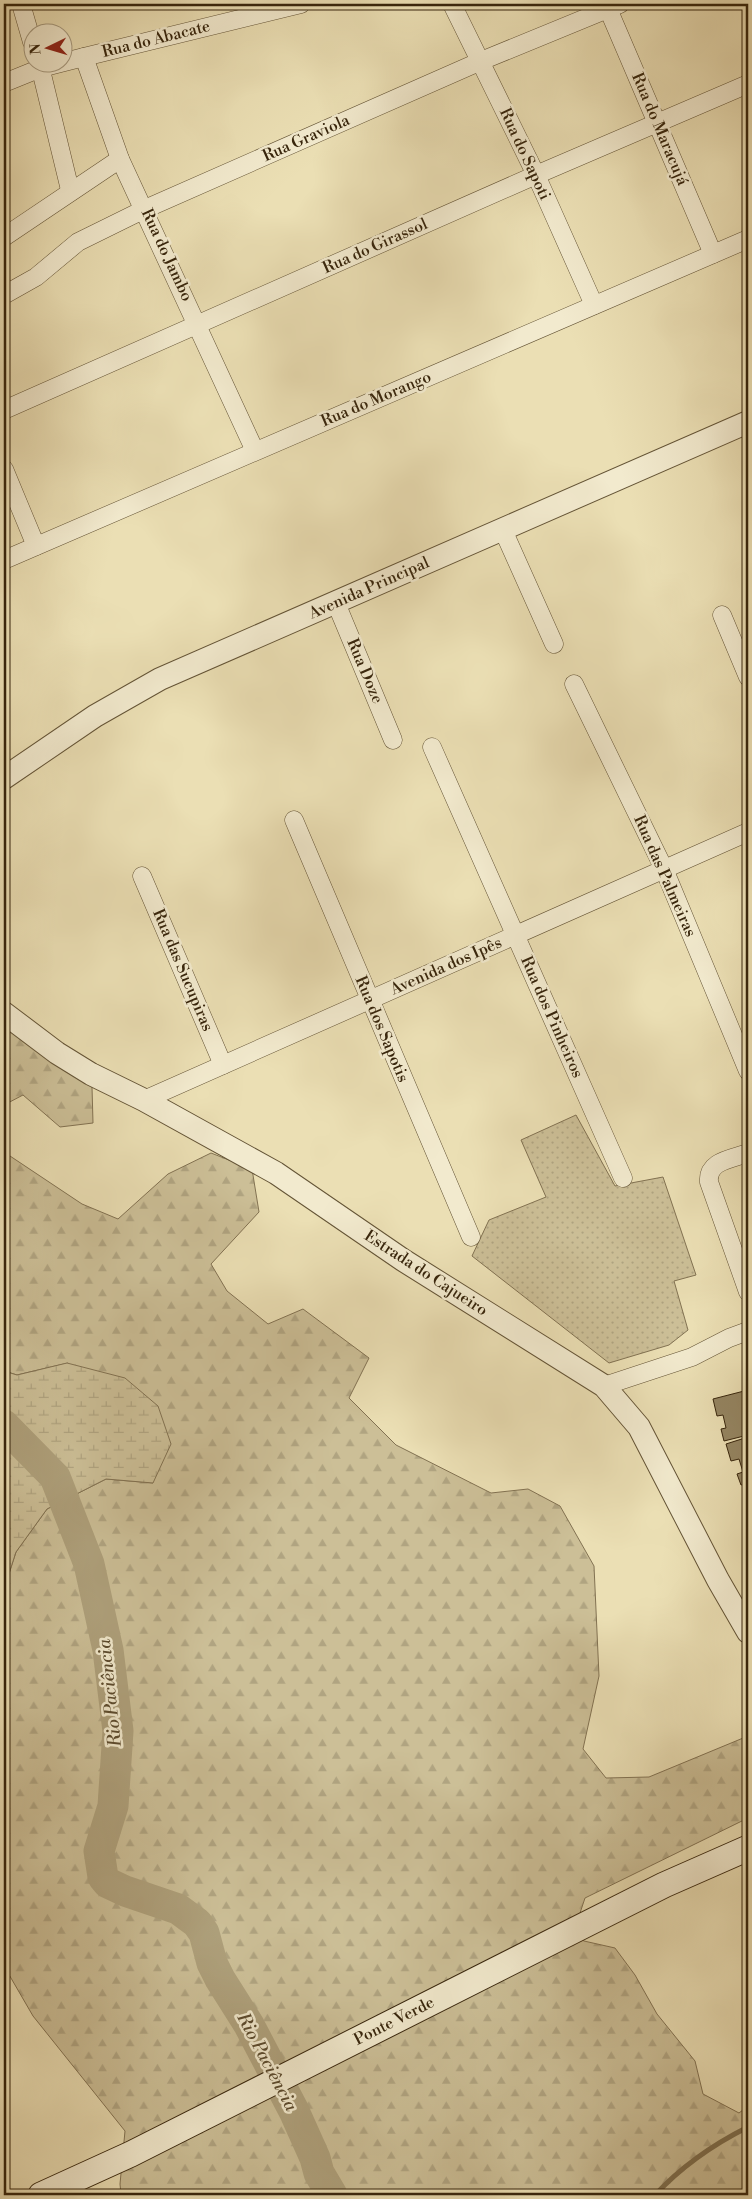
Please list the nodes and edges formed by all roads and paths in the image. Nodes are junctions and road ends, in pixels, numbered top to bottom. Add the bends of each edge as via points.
1 (20, 4) edge
2 (301, 4) edge
3 (452, 4) edge
4 (612, 5) edge
5 (26, 22) edge
6 (84, 57) junction
7 (72, 59) edge
8 (481, 61) junction
9 (27, 72) edge
10 (41, 72) edge
11 (4, 83) edge
12 (748, 84) edge
13 (658, 124) junction
14 (120, 159) junction
15 (536, 175) junction
16 (70, 190) junction
17 (145, 209) junction
18 (4, 237) edge
19 (748, 239) edge
20 (713, 254) junction
21 (4, 295) edge
22 (594, 305) junction
23 (198, 324) junction
24 (4, 410) edge
25 (748, 422) edge
26 (255, 451) junction
27 (4, 468) edge
28 (503, 530) junction
29 (36, 546) junction
30 (4, 560) edge
31 (336, 603) junction
32 (722, 615) dead end
33 (554, 644) dead end
34 (748, 677) edge
35 (574, 684) dead end
36 (393, 740) dead end
37 (432, 747) dead end
38 (4, 778) edge
39 (294, 820) dead end
40 (748, 832) edge
41 (664, 869) junction
42 (142, 876) dead end
43 (516, 934) junction
44 (369, 1000) junction
45 (4, 1013) edge
46 (223, 1065) junction
47 (748, 1071) edge
48 (144, 1100) junction
49 (748, 1154) edge
50 (623, 1178) dead end
51 (471, 1237) dead end
52 (748, 1292) edge
53 (748, 1331) edge
54 (604, 1386) junction
55 (748, 1632) edge
56 (748, 1848) edge
57 (40, 2195) edge

1 - 5 street
2 - 6 street, Rua do Abacate
3 - 8 street, Rua do Sapoti
4 - 8 street, Rua Graviola
4 - 13 street, Rua do Maracujá
6 - 7 street, Rua do Abacate
6 - 14 street, Rua do Jambo
8 - 15 street, Rua do Sapoti
8 - 17 street, Rua Graviola
9 - 11 street, Rua do Abacate
10 - 16 street
12 - 13 street, Rua do Girassol
13 - 15 street, Rua do Girassol
13 - 20 street, Rua do Maracujá
14 - 16 street
14 - 17 street, Rua do Jambo
15 - 22 street, Rua do Sapoti
15 - 23 street, Rua do Girassol
16 - 18 street
17 - 21 street, Rua Graviola via 78,242 36,277
17 - 23 street, Rua do Jambo
19 - 20 street, Rua do Morango
20 - 22 street, Rua do Morango
22 - 26 street, Rua do Morango
23 - 24 street, Rua do Girassol
23 - 26 street, Rua do Jambo
25 - 28 street, Avenida Principal
26 - 29 street, Rua do Morango
27 - 29 street
28 - 31 street, Avenida Principal
28 - 33 street
29 - 30 street, Rua do Morango
31 - 36 street, Rua Doze
31 - 38 street, Avenida Principal via 160,679 95,716
32 - 34 street
35 - 41 street, Rua das Palmeiras
37 - 43 street, Rua dos Pinheiros
39 - 44 street, Rua dos Sapotis
40 - 41 street, Avenida dos Ipês
41 - 43 street, Avenida dos Ipês
41 - 47 street, Rua das Palmeiras
42 - 46 street, Rua das Sucupiras
43 - 44 street, Avenida dos Ipês
43 - 50 street, Rua dos Pinheiros
44 - 46 street, Avenida dos Ipês
44 - 51 street, Rua dos Sapotis
45 - 48 street, Estrada do Cajueiro via 57,1053
46 - 48 street, Avenida dos Ipês
48 - 54 street, Estrada do Cajueiro via 276,1173 403,1260
49 - 52 street via 714,1166 708,1174
53 - 54 street via 692,1357
54 - 55 street, Estrada do Cajueiro via 640,1427
56 - 57 main road, Ponte Verde via 664,1885 131,2154

